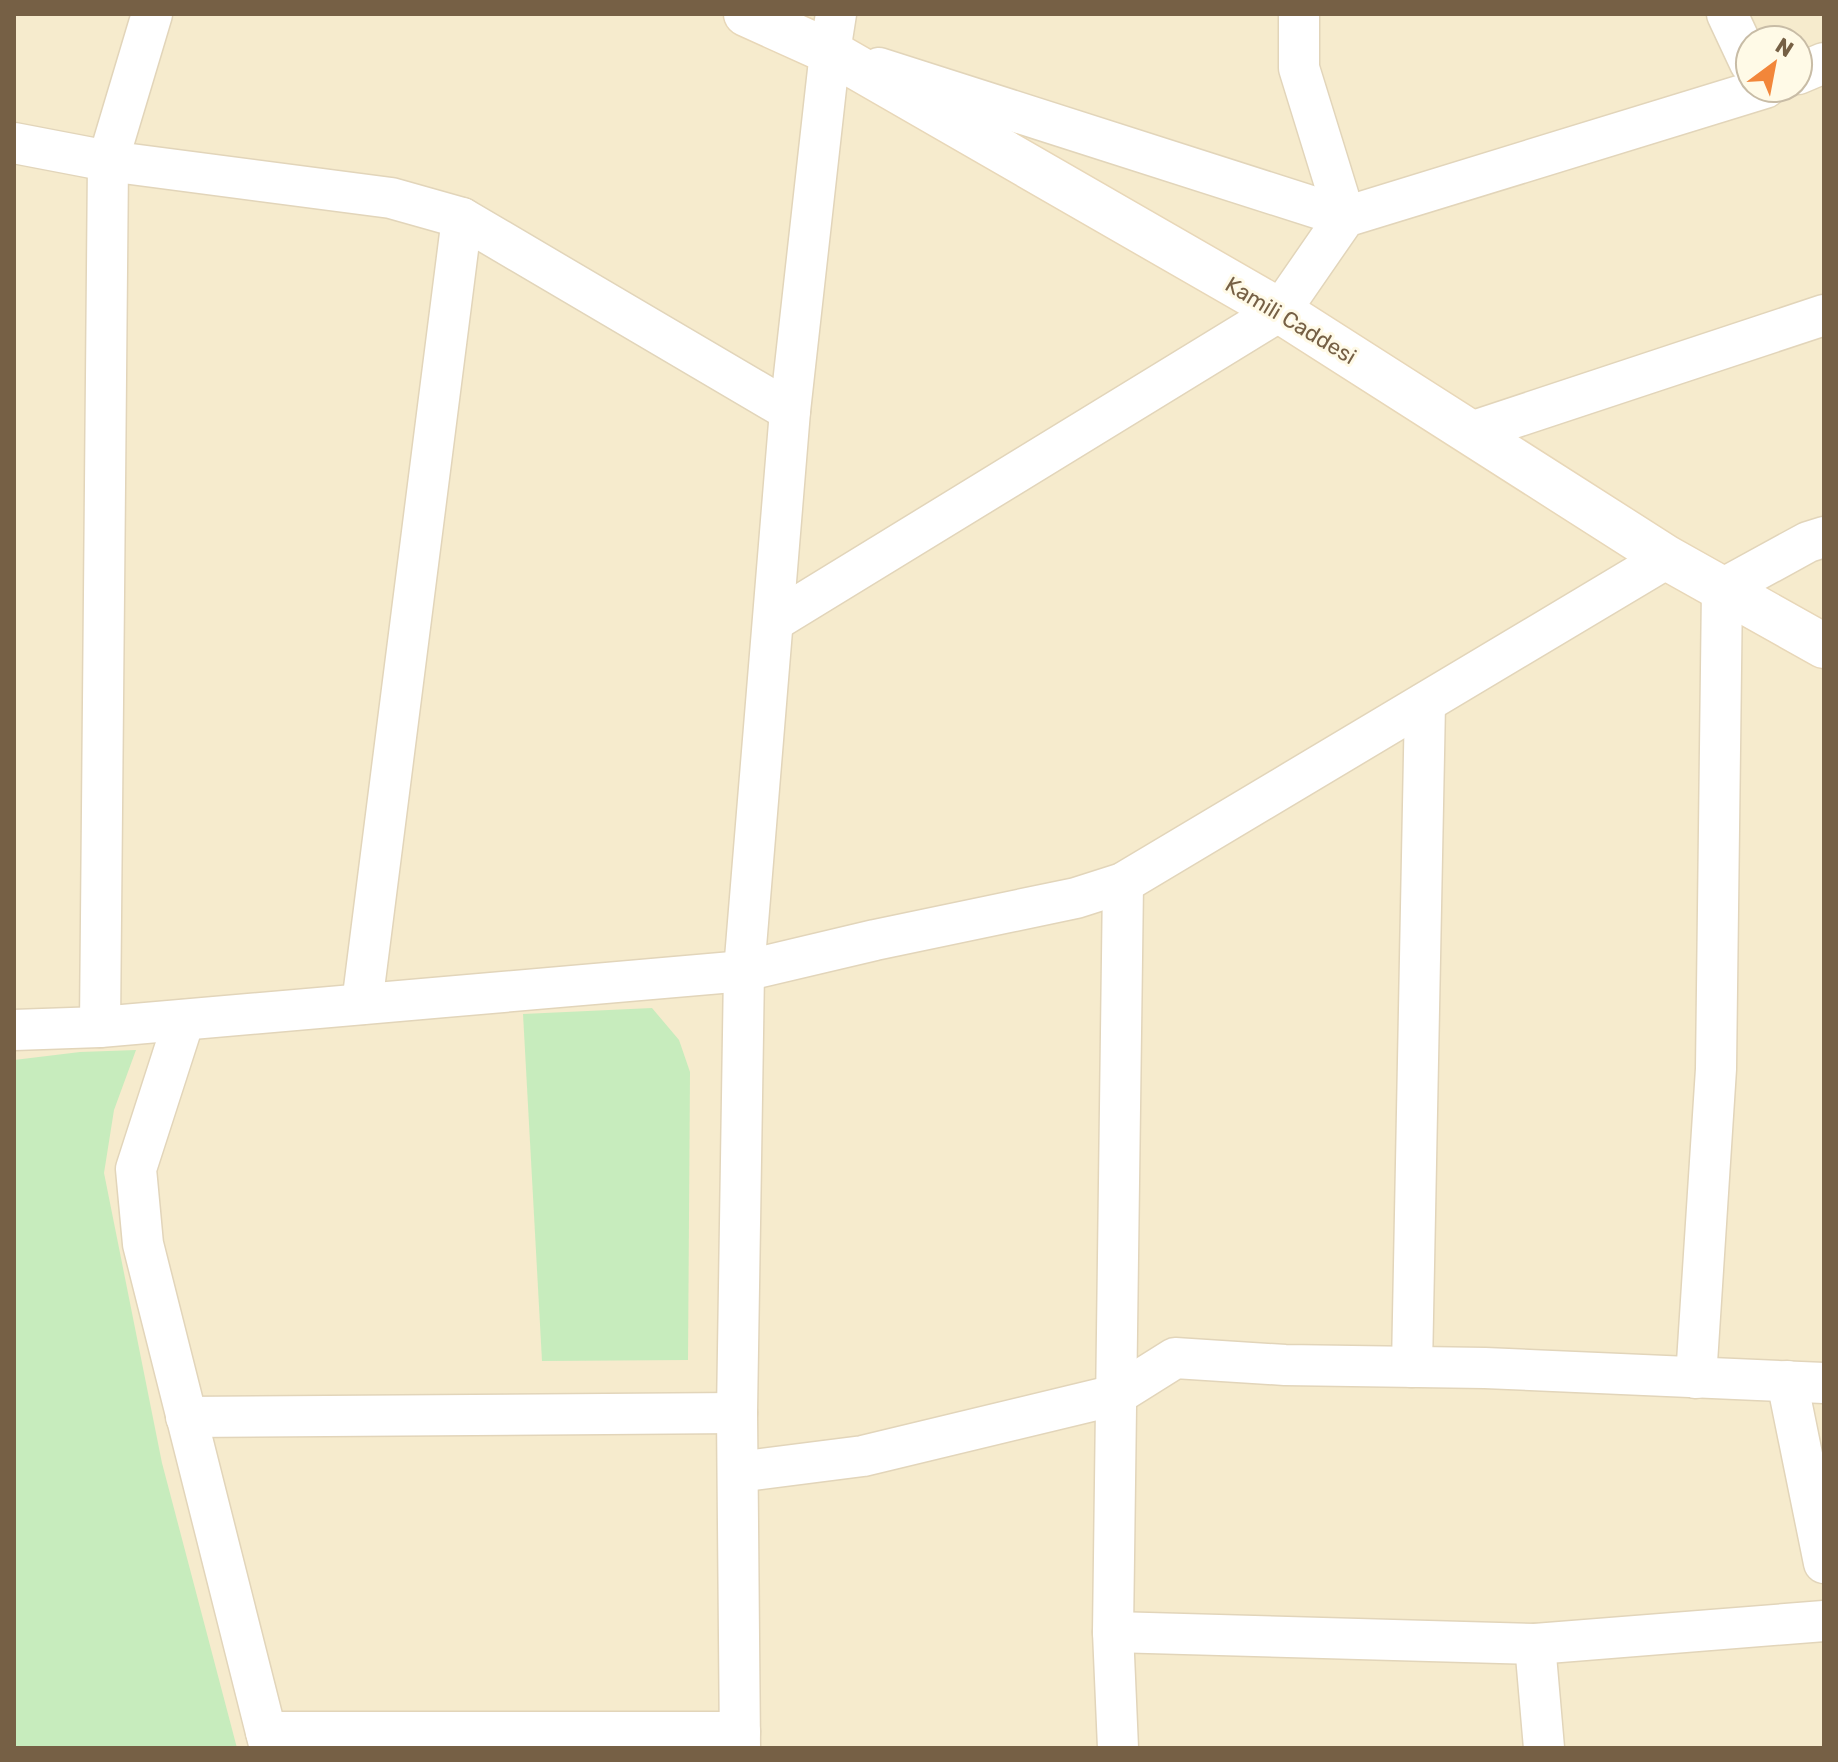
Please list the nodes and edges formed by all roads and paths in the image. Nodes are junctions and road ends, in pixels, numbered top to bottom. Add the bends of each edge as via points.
1 (152, 14) edge
2 (746, 14) edge
3 (1299, 14) edge
4 (833, 33) edge
5 (1734, 97) edge
6 (14, 143) edge
7 (108, 161) junction
8 (1345, 217) junction
9 (462, 218) junction
10 (1280, 311) junction
11 (1824, 315) edge
12 (790, 411) junction
13 (1471, 432) junction
14 (1824, 537) edge
15 (1667, 558) junction
16 (1722, 589) junction
17 (774, 621) junction
18 (1824, 646) edge
19 (1425, 703) junction
20 (1123, 883) junction
21 (744, 971) junction
22 (362, 1004) junction
23 (184, 1020) junction
24 (100, 1027) junction
25 (14, 1030) edge
26 (1412, 1367) junction
27 (1696, 1378) junction
28 (1806, 1382) edge
29 (1116, 1395) junction
30 (737, 1413) junction
31 (186, 1417) junction
32 (738, 1472) junction
33 (1824, 1563) edge
34 (1824, 1621) edge
35 (1113, 1632) junction
36 (1535, 1644) junction
37 (268, 1740) edge
38 (740, 1740) edge
39 (1118, 1748) edge
40 (1544, 1748) edge

1 - 7 street
2 - 4 street, Kamili Caddesi
3 - 8 street via 1299,68
4 - 8 street
4 - 10 street, Kamili Caddesi
4 - 12 street
5 - 8 street
6 - 7 street
7 - 9 street via 391,198
7 - 24 street
8 - 10 street
9 - 12 street
9 - 22 street
10 - 13 street, Kamili Caddesi
10 - 17 street
11 - 13 street
12 - 17 street
13 - 15 street, Kamili Caddesi
14 - 16 street
15 - 16 street, Kamili Caddesi
15 - 19 street
16 - 18 street, Kamili Caddesi
16 - 27 street via 1716,1069
17 - 21 street
19 - 20 street
19 - 26 street
20 - 21 street
20 - 29 street
21 - 22 street
21 - 30 street
22 - 23 street
23 - 24 street
23 - 31 street via 136,1169 143,1244
24 - 25 street
26 - 27 street
26 - 29 street via 1175,1358
27 - 28 street
28 - 33 street
29 - 32 street via 863,1456
29 - 35 street
30 - 31 street
30 - 32 street
31 - 37 street
32 - 38 street
34 - 36 street
35 - 36 street
35 - 39 street
36 - 40 street
37 - 38 street

